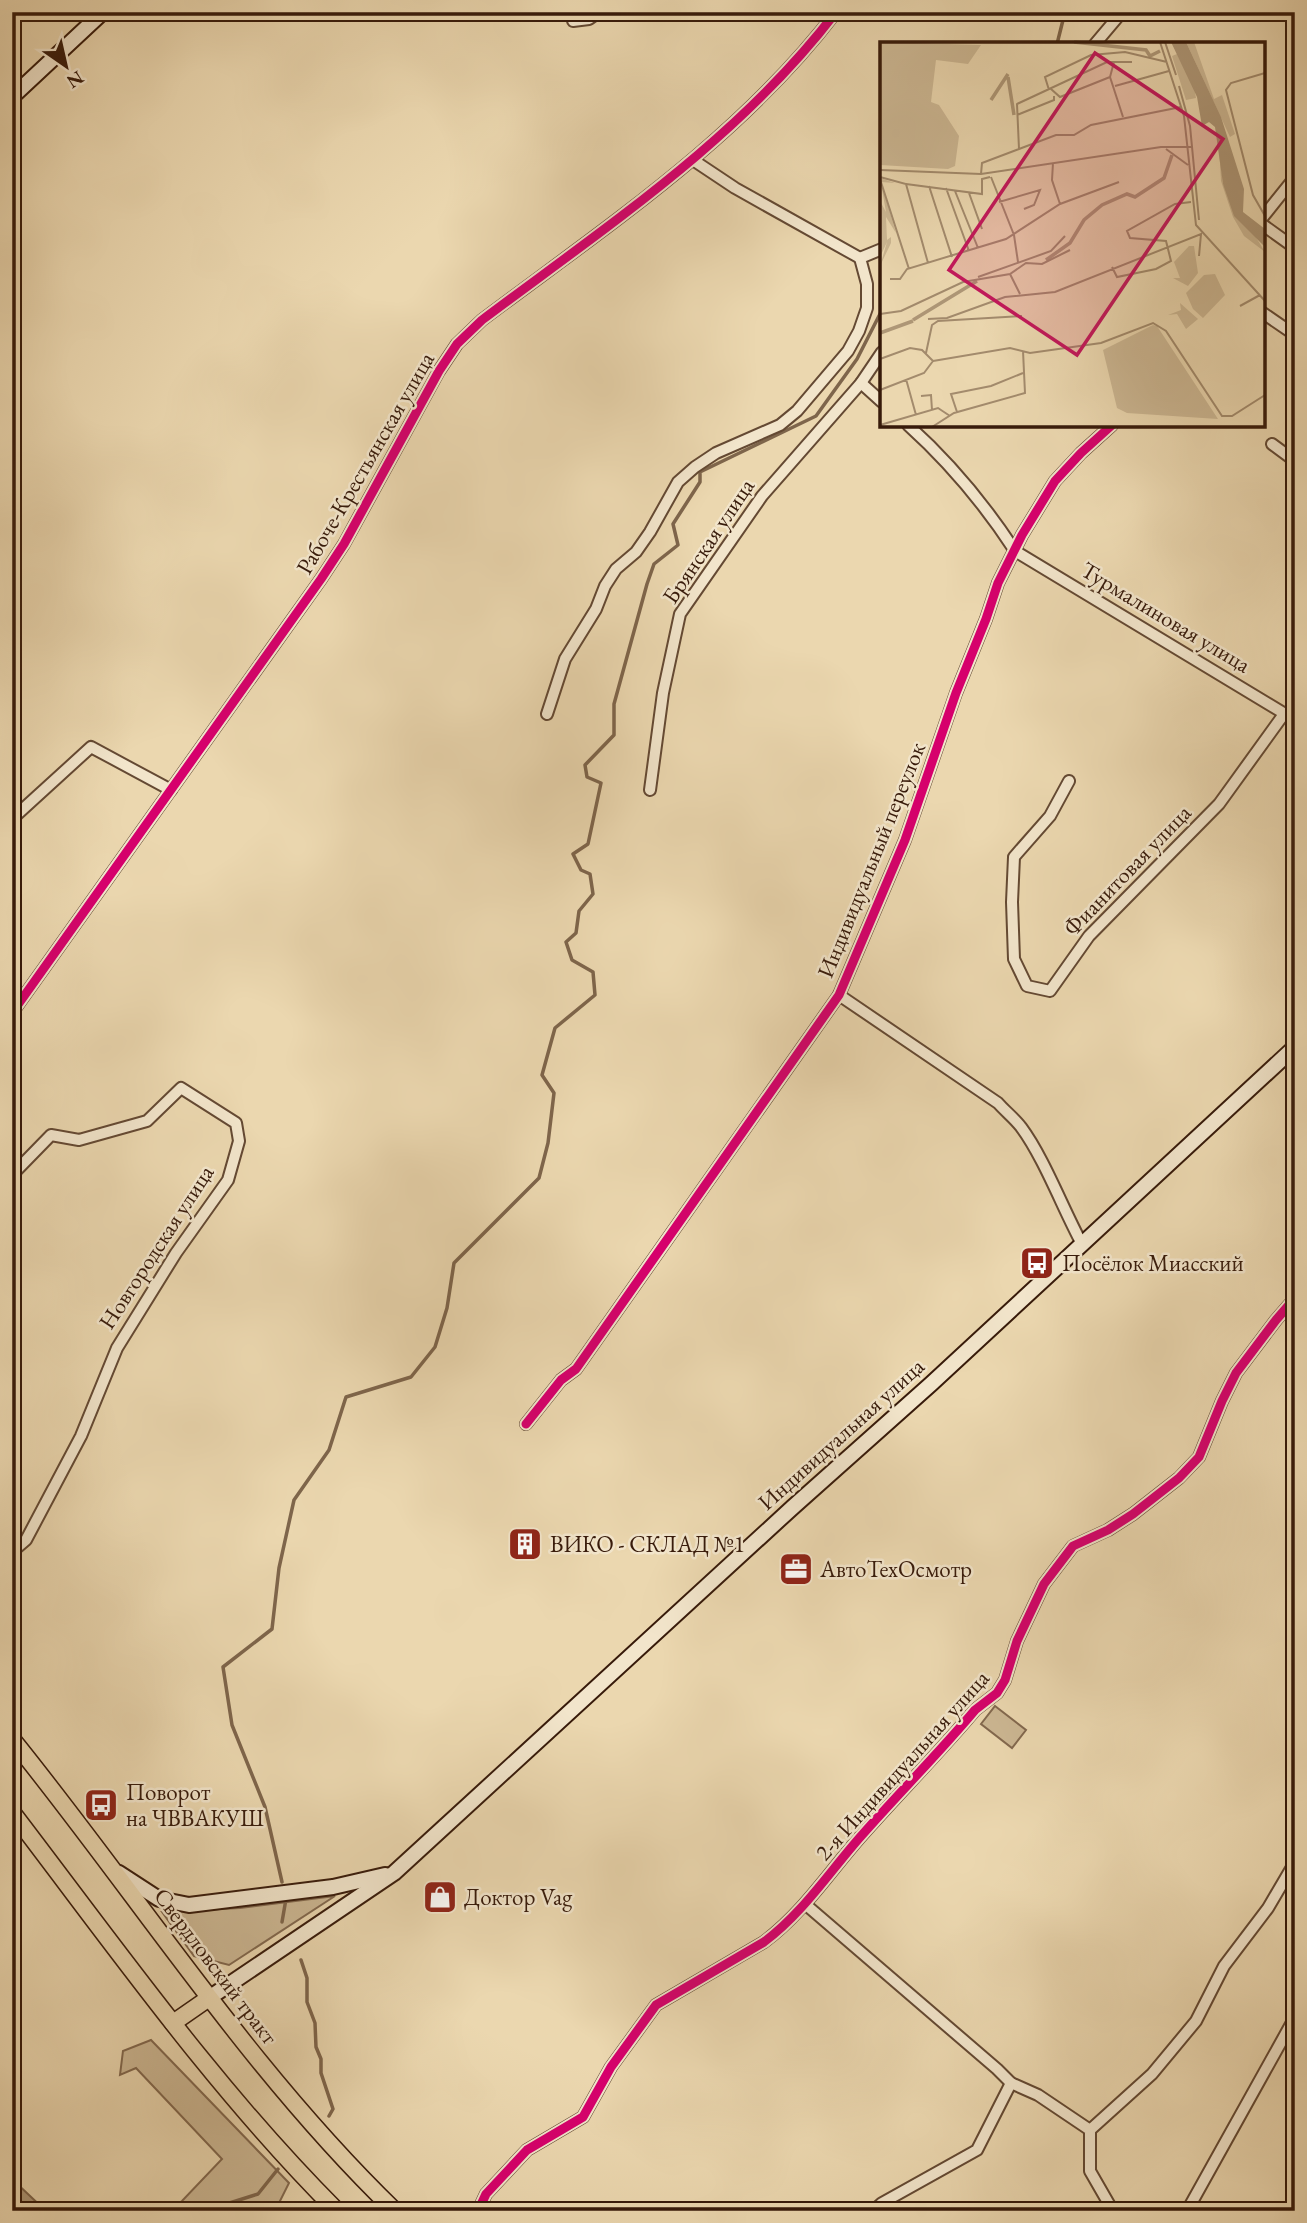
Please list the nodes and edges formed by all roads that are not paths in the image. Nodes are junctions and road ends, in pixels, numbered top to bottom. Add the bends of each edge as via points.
1 (103, 12) edge
2 (599, 12) edge
3 (836, 12) edge
4 (1122, 12) edge
5 (573, 21) dead end
6 (1097, 42) edge
7 (12, 97) edge
8 (694, 160) junction
9 (1295, 177) edge
10 (1265, 215) edge
11 (1265, 226) edge
12 (1295, 248) edge
13 (880, 250) edge
14 (860, 258) junction
15 (1265, 314) edge
16 (1295, 335) edge
17 (880, 355) edge
18 (860, 383) junction
19 (880, 400) edge
20 (910, 427) edge
21 (1110, 427) edge
22 (1272, 444) dead end
23 (1295, 461) edge
24 (1015, 551) junction
25 (547, 714) dead end
26 (1284, 714) junction
27 (1295, 720) edge
28 (1069, 780) dead end
29 (172, 790) junction
30 (650, 790) dead end
31 (12, 819) edge
32 (839, 995) junction
33 (12, 1013) edge
34 (1295, 1047) edge
35 (12, 1175) edge
36 (1082, 1244) junction
37 (1295, 1298) edge
38 (526, 1424) dead end
39 (12, 1552) edge
40 (12, 1739) edge
41 (12, 1812) edge
42 (1295, 1862) edge
43 (113, 1868) junction
44 (394, 1873) junction
45 (805, 1903) junction
46 (209, 1998) junction
47 (1295, 2017) edge
48 (173, 2023) junction
49 (1011, 2082) junction
50 (1090, 2130) junction
51 (337, 2211) edge
52 (395, 2211) edge
53 (478, 2211) edge
54 (873, 2211) edge
55 (1113, 2211) edge
56 (1187, 2211) edge

1 - 7 main road
2 - 5 street
3 - 8 street, Рабоче-Крестьянская улица via 789,71
4 - 6 street
8 - 14 street via 734,188
8 - 29 street, Рабоче-Крестьянская улица via 482,320 457,344 344,544
9 - 10 street
11 - 12 street
13 - 14 street
14 - 25 street, Брянская улица via 867,308 848,351 780,425 716,453 678,482 636,552 605,586 565,659
15 - 16 street
17 - 18 street, Брянская улица
18 - 19 street
18 - 30 street, Брянская улица via 762,496 680,614
20 - 24 street via 991,514
21 - 24 street, Индивидуальный переулок via 1055,481
22 - 23 street
24 - 26 street, Турмалиновая улица
24 - 32 street, Индивидуальный переулок via 956,693 905,840
26 - 27 street, Турмалиновая улица
26 - 28 street, Фианитовая улица via 1219,804 1088,936 1050,992 1027,986 1014,959 1014,857 1050,816
29 - 31 street via 91,747
29 - 33 street, Рабоче-Крестьянская улица
32 - 36 street, Индивидуальный переулок via 1011,1116 1035,1150
32 - 38 street, Индивидуальный переулок via 576,1369 561,1380
34 - 36 main road, Индивидуальная улица
35 - 39 street, Новгородская улица via 51,1135 79,1140 147,1122 181,1088 236,1123 239,1140 228,1180 117,1348 81,1436 26,1540
36 - 44 main road, Индивидуальная улица
37 - 45 street, 2-я Индивидуальная улица via 1236,1373 1199,1457 1133,1514 1073,1546 1044,1584 997,1693 975,1710
40 - 43 main road, Свердловский тракт
41 - 48 main road
42 - 50 street via 1268,1908 1224,1966 1196,2021 1152,2074
43 - 44 main road via 159,1899 189,1905 333,1887
43 - 46 main road, Свердловский тракт
44 - 46 main road, Индивидуальная улица
45 - 49 street
45 - 53 street, 2-я Индивидуальная улица via 764,1942 656,2005 611,2067 583,2117 527,2150 486,2194
46 - 48 main road
46 - 52 main road, Свердловский тракт via 322,2137
47 - 56 street
48 - 51 main road via 230,2096
49 - 50 street
49 - 54 street via 977,2150
50 - 55 street via 1090,2171

